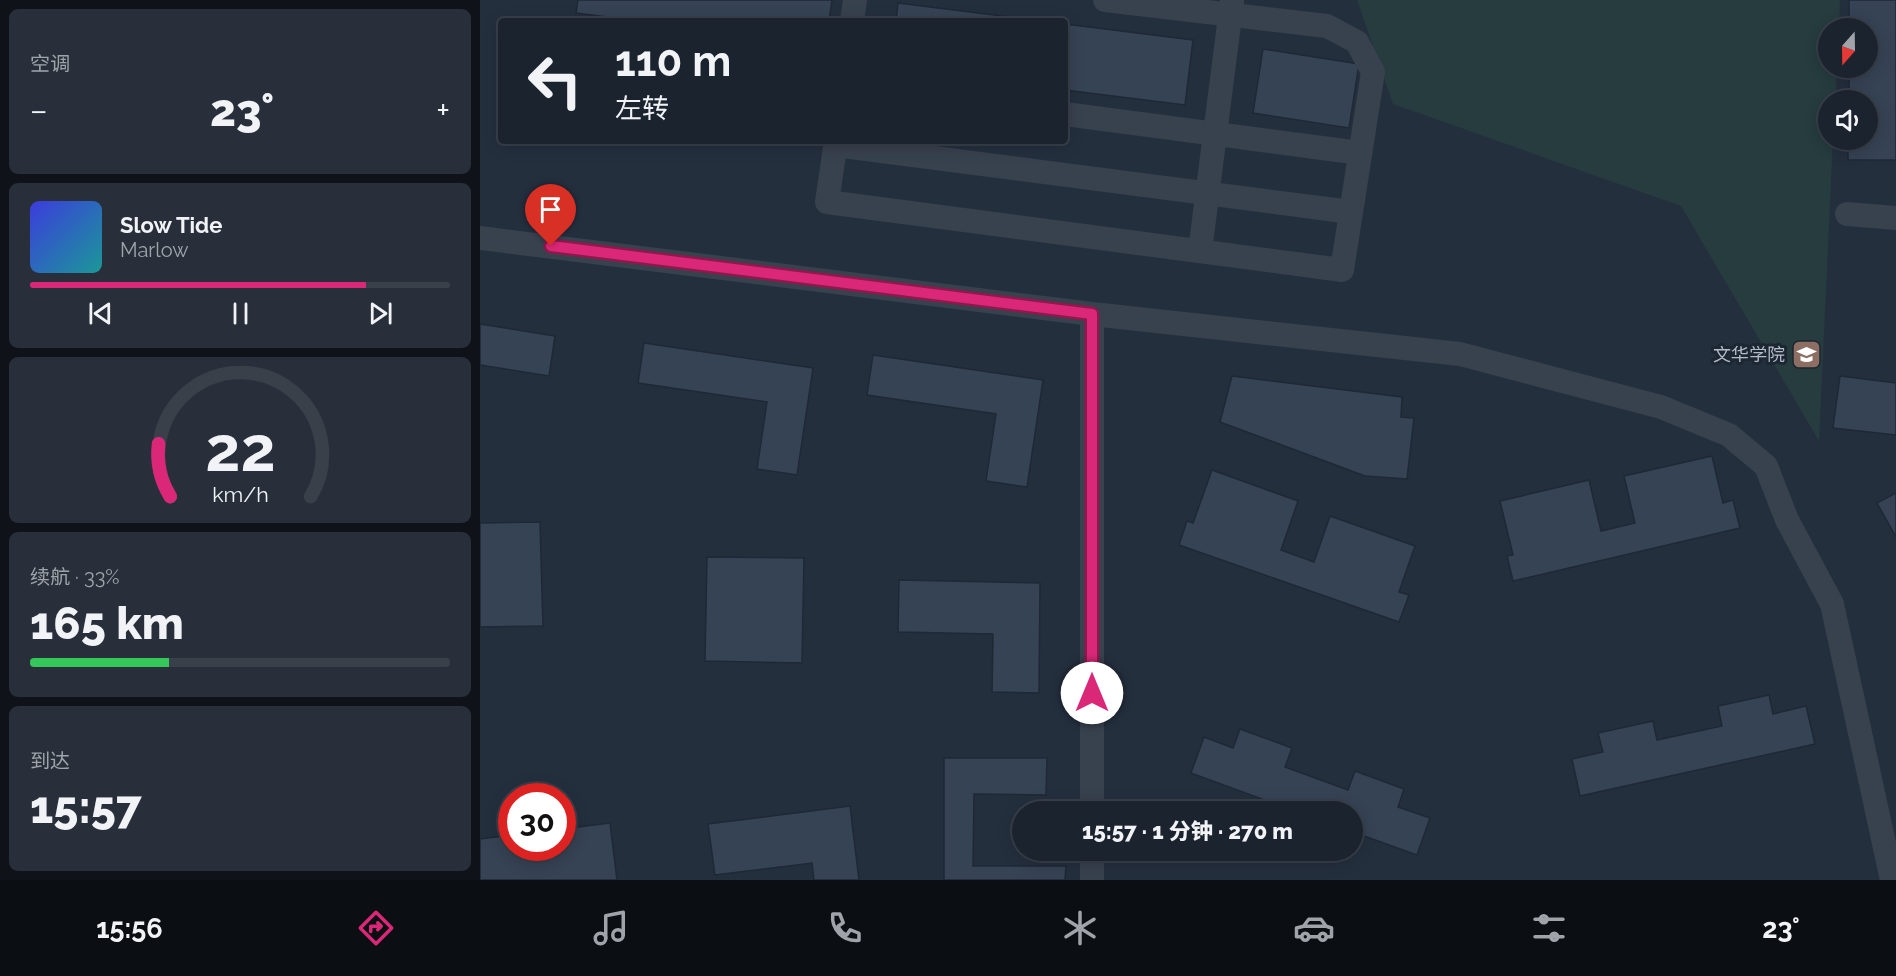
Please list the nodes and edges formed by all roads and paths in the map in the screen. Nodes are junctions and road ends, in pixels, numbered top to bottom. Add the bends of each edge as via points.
1 (855, 0) edge
2 (1105, 0) edge
3 (1231, 7) edge
4 (852, 18) edge
5 (1068, 114) edge
6 (1215, 134) junction
7 (835, 144) edge
8 (842, 144) edge
9 (1360, 153) junction
10 (1207, 193) junction
11 (1351, 212) junction
12 (1846, 214) dead end
13 (1896, 218) edge
14 (480, 238) edge
15 (1200, 252) junction
16 (1092, 314) junction
17 (1092, 801) edge
18 (1092, 861) edge
19 (1092, 880) edge
20 (1892, 880) edge

1 - 4 street
2 - 3 street
3 - 6 street
3 - 9 street via 1327,26 1357,42 1373,72
5 - 6 street
6 - 9 street
6 - 10 street
7 - 15 street via 827,202
8 - 10 street
9 - 11 street
10 - 11 street
10 - 15 street
11 - 15 street via 1342,270
12 - 13 street
14 - 16 street
16 - 17 street
16 - 20 street via 1460,354 1661,407 1729,435 1766,466 1787,520 1832,604
18 - 19 street

